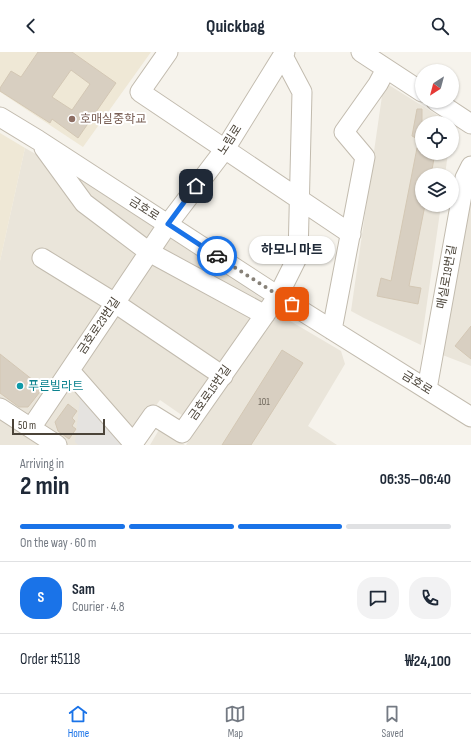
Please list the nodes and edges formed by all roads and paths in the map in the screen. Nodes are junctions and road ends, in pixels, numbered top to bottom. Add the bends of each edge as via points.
1 (168, 52) edge
2 (361, 52) edge
3 (284, 54) edge
4 (386, 69) junction
5 (415, 88) edge
6 (447, 108) edge
7 (0, 117) edge
8 (471, 124) edge
9 (38, 140) junction
10 (225, 149) junction
11 (471, 166) edge
12 (300, 200) junction
13 (168, 224) junction
14 (351, 234) junction
15 (149, 252) junction
16 (42, 258) dead end
17 (278, 296) junction
18 (115, 303) junction
19 (265, 315) junction
20 (332, 330) junction
21 (70, 371) junction
22 (223, 376) junction
23 (427, 389) junction
24 (0, 408) edge
25 (471, 417) edge
26 (31, 428) junction
27 (133, 444) edge
28 (57, 445) edge

1 - 10 street via 140,92
2 - 4 street
3 - 10 street, 노림로
3 - 12 street, 금호로15번길 via 302,92
4 - 5 street
4 - 14 street via 344,132 365,157
6 - 8 street
7 - 9 street, 금호로
9 - 13 street, 금호로
9 - 15 street via 84,203
10 - 12 street
10 - 13 street, 노림로
11 - 23 street, 매실로19번길 via 465,178
12 - 14 street
12 - 17 street, 금호로15번길 via 298,256
13 - 15 street, 금호로23번길
13 - 17 street, 금호로
14 - 20 street
15 - 18 street, 금호로23번길
15 - 19 street
16 - 18 street
17 - 19 street, 금호로15번길
17 - 20 street, 금호로
18 - 21 street, 금호로23번길
18 - 22 street
19 - 22 street, 금호로15번길
20 - 23 street, 금호로
21 - 26 street, 금호로23번길
21 - 27 street
22 - 27 street, 금호로15번길 via 182,433 153,415
23 - 25 street, 금호로
24 - 26 street
26 - 28 street

